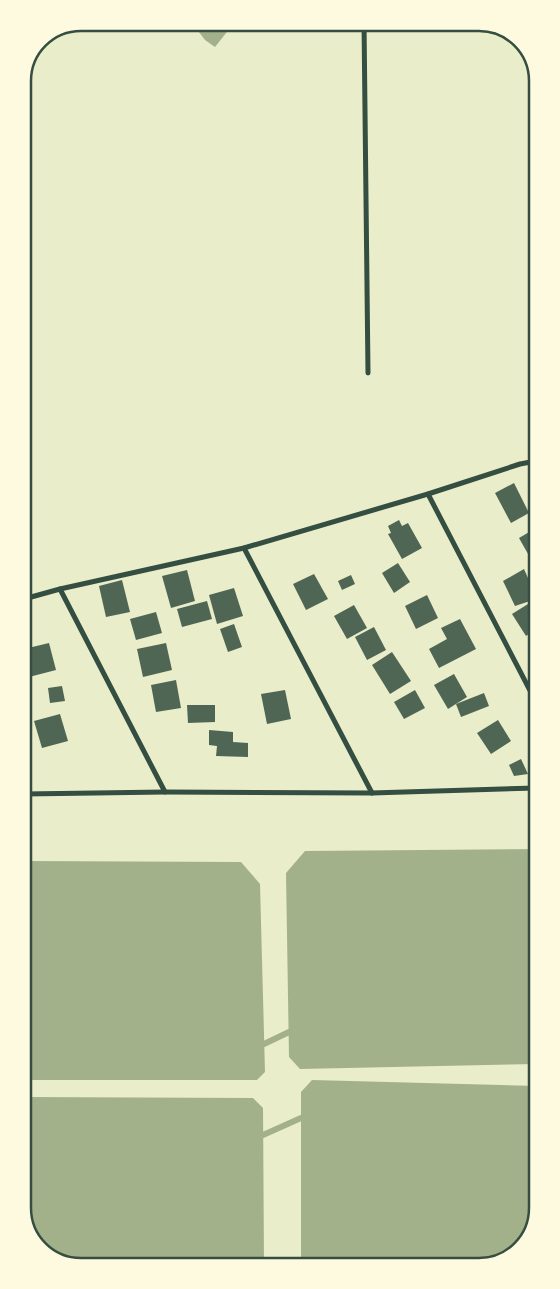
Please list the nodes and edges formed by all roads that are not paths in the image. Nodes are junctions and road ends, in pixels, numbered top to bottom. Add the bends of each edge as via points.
1 (364, 31) edge
2 (368, 373) dead end
3 (529, 462) edge
4 (428, 494) junction
5 (244, 548) junction
6 (60, 589) junction
7 (31, 597) edge
8 (529, 689) edge
9 (529, 788) edge
10 (165, 792) junction
11 (372, 793) junction
12 (31, 794) edge

1 - 2 street
3 - 4 street
4 - 5 street
4 - 8 street
5 - 6 street
5 - 11 street
6 - 7 street
6 - 10 street
9 - 11 street
10 - 11 street
10 - 12 street

